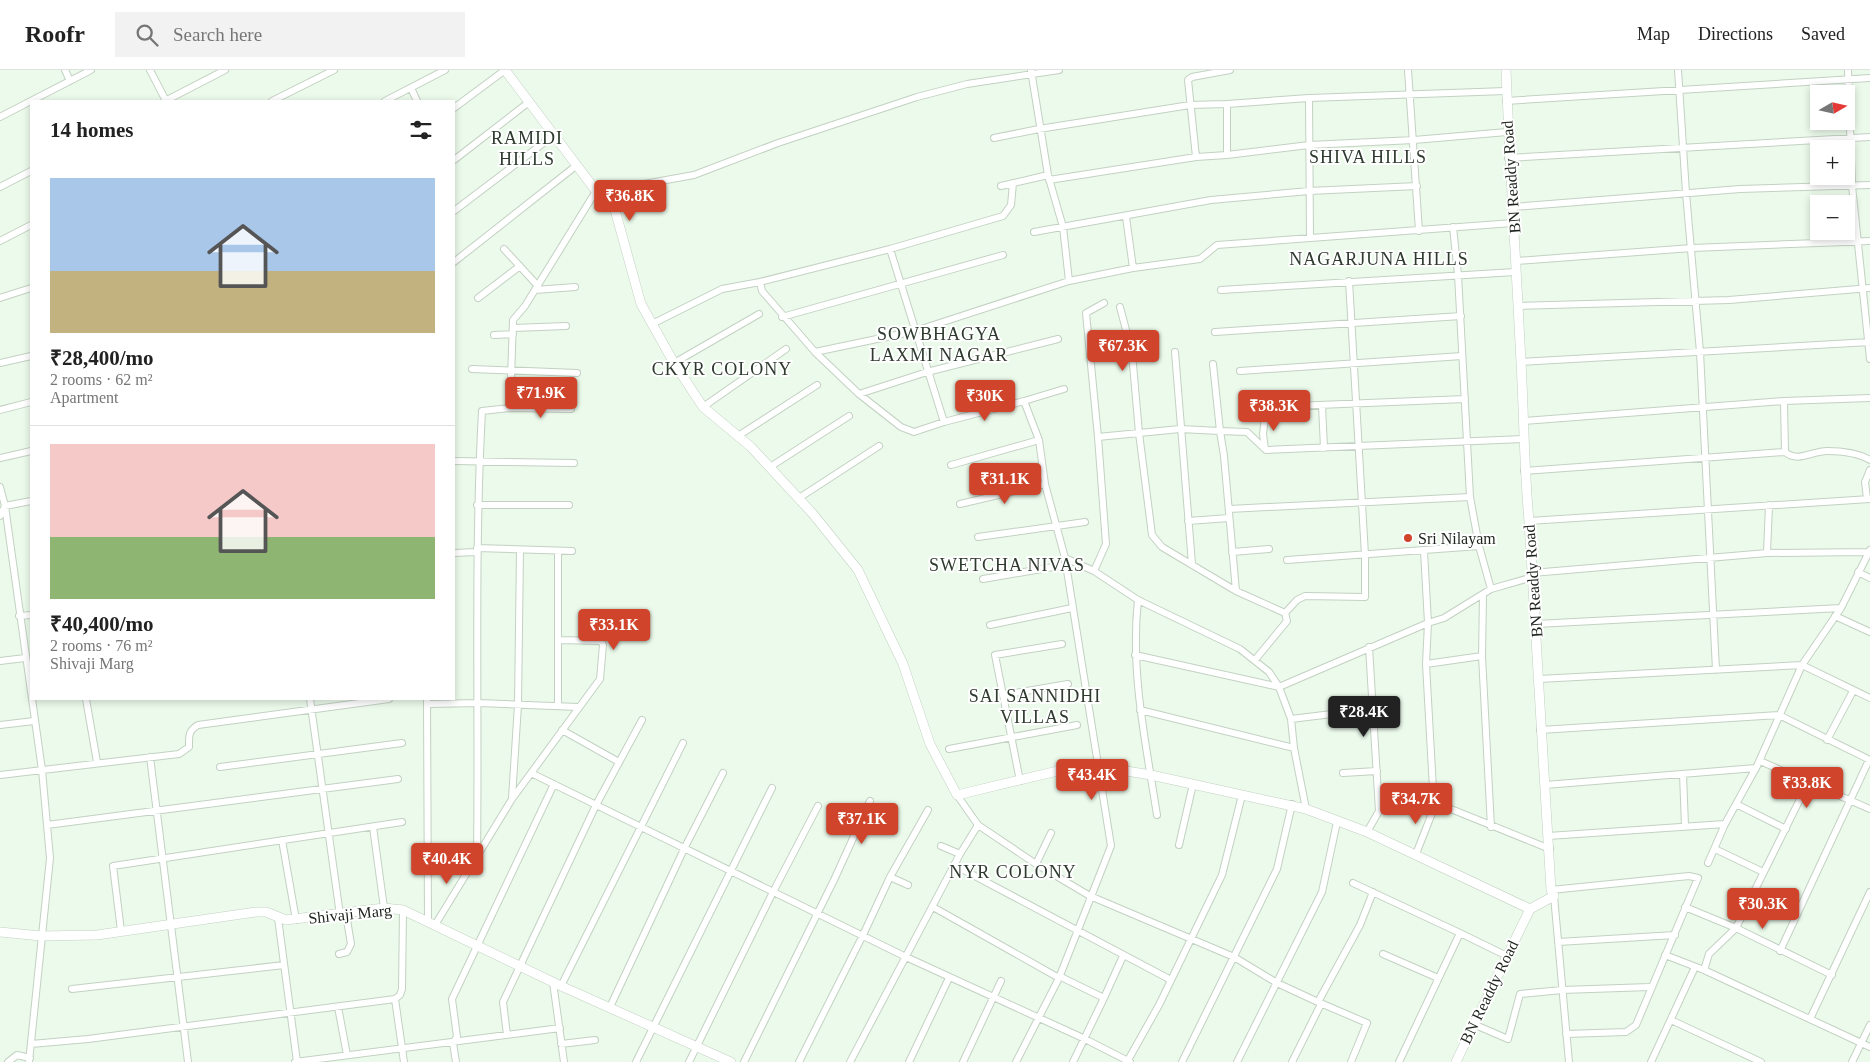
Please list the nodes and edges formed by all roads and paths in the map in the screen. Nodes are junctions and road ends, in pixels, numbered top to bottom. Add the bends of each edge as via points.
1 (65, 70) edge
2 (91, 70) edge
3 (150, 70) edge
4 (225, 70) edge
5 (334, 70) edge
6 (444, 70) edge
7 (505, 70) edge
8 (1059, 70) edge
9 (1230, 70) edge
10 (1408, 70) edge
11 (1506, 70) edge
12 (1678, 70) edge
13 (1848, 70) edge
14 (1032, 73) edge
15 (1849, 78) junction
16 (1870, 78) edge
17 (70, 81) junction
18 (411, 88) junction
19 (1679, 89) junction
20 (1506, 91) junction
21 (1411, 94) junction
22 (1309, 98) junction
23 (33, 100) edge
24 (165, 100) edge
25 (168, 100) edge
26 (274, 100) edge
27 (387, 100) edge
28 (417, 100) edge
29 (1506, 101) junction
30 (30, 102) edge
31 (529, 102) junction
32 (1227, 104) junction
33 (1190, 105) junction
34 (455, 107) edge
35 (0, 117) edge
36 (1039, 128) junction
37 (1508, 132) junction
38 (554, 134) junction
39 (1870, 137) edge
40 (994, 138) dead end
41 (1852, 139) junction
42 (1414, 140) junction
43 (1309, 145) junction
44 (1684, 148) junction
45 (1226, 155) junction
46 (1196, 157) junction
47 (1508, 158) junction
48 (455, 159) edge
49 (577, 165) junction
50 (30, 172) edge
51 (1048, 178) junction
52 (1013, 183) junction
53 (1870, 185) edge
54 (1001, 186) dead end
55 (1417, 186) junction
56 (1852, 186) junction
57 (0, 187) edge
58 (596, 191) junction
59 (1309, 191) junction
60 (1686, 193) junction
61 (608, 202) junction
62 (1514, 207) junction
63 (455, 209) edge
64 (1126, 217) junction
65 (1513, 223) junction
66 (30, 226) edge
67 (1063, 227) junction
68 (1453, 227) junction
69 (1419, 231) junction
70 (1034, 232) dead end
71 (1310, 238) junction
72 (0, 241) edge
73 (1858, 241) junction
74 (1870, 241) edge
75 (504, 248) dead end
76 (1692, 248) junction
77 (890, 249) junction
78 (1003, 255) dead end
79 (455, 261) edge
80 (1516, 261) junction
81 (520, 266) junction
82 (1133, 268) junction
83 (1515, 272) junction
84 (1458, 275) junction
85 (1069, 281) junction
86 (1348, 281) junction
87 (760, 282) junction
88 (900, 285) junction
89 (575, 287) dead end
90 (30, 288) edge
91 (536, 288) junction
92 (1867, 288) edge
93 (1221, 290) dead end
94 (0, 298) edge
95 (478, 298) dead end
96 (1696, 301) junction
97 (1104, 303) dead end
98 (1517, 306) junction
99 (1120, 307) dead end
100 (759, 314) dead end
101 (1460, 316) junction
102 (782, 317) junction
103 (1352, 323) junction
104 (652, 324) junction
105 (566, 326) dead end
106 (513, 331) junction
107 (915, 331) junction
108 (1215, 332) dead end
109 (494, 335) dead end
110 (1058, 339) dead end
111 (1869, 342) edge
112 (786, 349) dead end
113 (815, 352) junction
114 (1174, 352) dead end
115 (1700, 352) junction
116 (30, 356) edge
117 (1462, 356) junction
118 (1870, 358) edge
119 (1521, 362) junction
120 (0, 363) edge
121 (674, 363) junction
122 (1354, 363) junction
123 (1214, 364) dead end
124 (472, 370) dead end
125 (513, 371) junction
126 (1240, 371) dead end
127 (927, 372) junction
128 (577, 373) dead end
129 (817, 385) dead end
130 (1064, 389) dead end
131 (859, 394) junction
132 (1870, 398) edge
133 (1466, 399) junction
134 (1024, 401) junction
135 (1784, 401) junction
136 (30, 402) edge
137 (1356, 404) junction
138 (1322, 405) junction
139 (703, 406) junction
140 (1703, 407) junction
141 (510, 408) junction
142 (0, 410) edge
143 (571, 410) dead end
144 (849, 416) dead end
145 (1523, 421) junction
146 (944, 422) junction
147 (1180, 429) junction
148 (1220, 431) junction
149 (1139, 433) junction
150 (738, 436) junction
151 (1098, 437) junction
152 (1523, 439) junction
153 (1039, 440) junction
154 (1469, 442) junction
155 (1359, 445) junction
156 (879, 446) dead end
157 (1324, 448) junction
158 (1266, 450) junction
159 (30, 451) edge
160 (1785, 452) junction
161 (0, 458) edge
162 (1706, 458) junction
163 (1870, 460) edge
164 (455, 461) edge
165 (479, 462) junction
166 (574, 463) dead end
167 (951, 465) dead end
168 (770, 467) junction
169 (1870, 470) edge
170 (1524, 471) junction
171 (1045, 484) junction
172 (0, 487) edge
173 (1470, 497) junction
174 (799, 498) junction
175 (1868, 499) edge
176 (30, 501) edge
177 (1362, 501) junction
178 (960, 504) dead end
179 (477, 505) junction
180 (569, 505) dead end
181 (1768, 505) junction
182 (5, 506) junction
183 (1229, 509) junction
184 (1706, 510) junction
185 (0, 516) edge
186 (1230, 518) junction
187 (1188, 521) junction
188 (1529, 521) junction
189 (1085, 522) dead end
190 (1057, 524) junction
191 (978, 537) dead end
192 (1479, 546) junction
193 (1269, 549) dead end
194 (477, 550) junction
195 (520, 550) junction
196 (558, 551) junction
197 (572, 551) dead end
198 (1424, 551) junction
199 (1869, 551) edge
200 (1232, 552) junction
201 (1767, 552) junction
202 (455, 553) edge
203 (1365, 555) junction
204 (1710, 557) junction
205 (1287, 560) dead end
206 (1065, 562) junction
207 (1192, 564) junction
208 (1094, 571) junction
209 (1858, 572) junction
210 (1533, 575) junction
211 (1870, 578) edge
212 (983, 579) dead end
213 (1490, 589) junction
214 (1236, 591) junction
215 (1483, 596) junction
216 (1138, 600) junction
217 (1072, 608) junction
218 (1841, 608) junction
219 (1285, 613) junction
220 (30, 615) edge
221 (19, 616) junction
222 (1712, 616) junction
223 (1835, 616) junction
224 (1428, 623) junction
225 (1536, 624) junction
226 (990, 625) dead end
227 (1870, 632) edge
228 (558, 640) junction
229 (1062, 644) dead end
230 (1369, 646) junction
231 (1135, 655) junction
232 (1482, 656) junction
233 (25, 658) junction
234 (1255, 660) junction
235 (0, 661) edge
236 (1426, 664) junction
237 (1802, 665) junction
238 (1716, 670) junction
239 (1538, 679) junction
240 (30, 682) edge
241 (1068, 684) dead end
242 (1279, 687) junction
243 (1853, 692) junction
244 (1003, 695) junction
245 (1870, 698) edge
246 (32, 700) edge
247 (86, 700) edge
248 (310, 700) edge
249 (381, 700) edge
250 (427, 702) edge
251 (479, 703) junction
252 (518, 705) junction
253 (558, 706) junction
254 (578, 707) junction
255 (311, 709) junction
256 (1373, 709) junction
257 (1140, 710) junction
258 (1779, 715) junction
259 (1292, 718) junction
260 (642, 720) dead end
261 (34, 721) junction
262 (1077, 725) dead end
263 (0, 726) edge
264 (562, 730) junction
265 (1540, 730) junction
266 (1011, 737) junction
267 (1827, 740) junction
268 (402, 742) dead end
269 (683, 743) dead end
270 (1294, 748) junction
271 (949, 749) dead end
272 (319, 752) junction
273 (150, 757) junction
274 (1760, 760) junction
275 (1870, 760) edge
276 (96, 762) junction
277 (619, 762) junction
278 (1096, 766) junction
279 (220, 767) dead end
280 (1756, 768) junction
281 (42, 770) junction
282 (1377, 771) junction
283 (531, 773) junction
284 (722, 773) dead end
285 (1343, 773) dead end
286 (1150, 774) junction
287 (1683, 774) junction
288 (0, 775) edge
289 (398, 779) dead end
290 (1809, 781) junction
291 (1020, 782) junction
292 (554, 784) junction
293 (1193, 784) junction
294 (1545, 785) junction
295 (772, 788) dead end
296 (324, 789) junction
297 (957, 795) junction
298 (1242, 795) junction
299 (512, 799) junction
300 (870, 801) dead end
301 (1850, 801) junction
302 (1436, 803) junction
303 (1292, 804) junction
304 (1736, 804) junction
305 (596, 805) junction
306 (818, 806) dead end
307 (1306, 809) junction
308 (1870, 809) edge
309 (155, 810) junction
310 (928, 810) dead end
311 (1157, 815) dead end
312 (402, 822) dead end
313 (1337, 822) junction
314 (1725, 824) junction
315 (47, 825) junction
316 (978, 825) junction
317 (1685, 826) junction
318 (373, 827) junction
319 (642, 827) junction
320 (1491, 827) junction
321 (1786, 829) junction
322 (1367, 832) junction
323 (329, 833) junction
324 (1051, 833) dead end
325 (1548, 836) junction
326 (282, 840) junction
327 (1180, 845) dead end
328 (941, 846) dead end
329 (684, 847) junction
330 (1550, 849) junction
331 (1715, 850) junction
332 (960, 854) junction
333 (1416, 854) junction
334 (477, 855) junction
335 (162, 858) junction
336 (1708, 863) dead end
337 (1036, 864) junction
338 (956, 866) junction
339 (729, 870) junction
340 (1763, 872) junction
341 (890, 877) junction
342 (1353, 883) dead end
343 (908, 885) dead end
344 (773, 892) junction
345 (1373, 892) junction
346 (1870, 892) edge
347 (1552, 893) junction
348 (1090, 896) junction
349 (933, 907) junction
350 (384, 908) junction
351 (1685, 908) junction
352 (1530, 909) junction
353 (403, 910) junction
354 (817, 913) junction
355 (343, 915) junction
356 (278, 918) junction
357 (296, 920) junction
358 (172, 924) junction
359 (432, 924) junction
360 (1736, 928) junction
361 (0, 932) edge
362 (121, 932) junction
363 (1077, 932) junction
364 (1460, 933) junction
365 (863, 935) junction
366 (1675, 935) junction
367 (41, 936) junction
368 (1189, 940) junction
369 (1558, 942) junction
370 (477, 945) junction
371 (1780, 951) junction
372 (339, 954) dead end
373 (1383, 954) dead end
374 (1665, 955) junction
375 (1123, 956) junction
376 (1506, 956) junction
377 (906, 957) junction
378 (1234, 958) junction
379 (284, 965) junction
380 (520, 965) junction
381 (1695, 967) junction
382 (1704, 970) junction
383 (1832, 975) junction
384 (178, 977) junction
385 (1059, 977) junction
386 (949, 978) junction
387 (1438, 978) junction
388 (1002, 980) dead end
389 (1171, 980) junction
390 (1277, 983) junction
391 (557, 984) junction
392 (1650, 987) junction
393 (72, 989) dead end
394 (1562, 990) junction
395 (994, 998) junction
396 (1104, 998) junction
397 (394, 999) junction
398 (1320, 1003) junction
399 (338, 1007) junction
400 (610, 1007) junction
401 (290, 1014) junction
402 (1037, 1018) junction
403 (1810, 1019) junction
404 (1671, 1020) junction
405 (1473, 1024) junction
406 (184, 1025) junction
407 (1870, 1025) edge
408 (560, 1028) junction
409 (653, 1028) junction
410 (1566, 1034) junction
411 (507, 1035) junction
412 (1085, 1038) junction
413 (595, 1040) dead end
414 (453, 1043) junction
415 (31, 1044) junction
416 (561, 1044) junction
417 (1861, 1044) junction
418 (696, 1047) junction
419 (1870, 1047) edge
420 (402, 1048) junction
421 (347, 1055) junction
422 (29, 1060) edge
423 (8, 1062) edge
424 (188, 1062) edge
425 (296, 1062) edge
426 (404, 1062) edge
427 (456, 1062) edge
428 (564, 1062) edge
429 (636, 1062) edge
430 (689, 1062) edge
431 (731, 1062) edge
432 (744, 1062) edge
433 (799, 1062) edge
434 (850, 1062) edge
435 (909, 1062) edge
436 (962, 1062) edge
437 (1016, 1062) edge
438 (1073, 1062) edge
439 (1128, 1062) edge
440 (1182, 1062) edge
441 (1237, 1062) edge
442 (1292, 1062) edge
443 (1351, 1062) edge
444 (1399, 1062) edge
445 (1456, 1062) edge
446 (1569, 1062) edge
447 (1651, 1062) edge
448 (1761, 1062) edge
449 (1852, 1062) edge

1 - 17 street
2 - 17 street
3 - 24 street
4 - 25 street
5 - 26 street
6 - 18 street
7 - 31 street
7 - 34 street
8 - 14 street
9 - 33 street via 1190,78
10 - 21 street
11 - 20 street, BN Readdy Road
12 - 19 street
13 - 15 street
14 - 36 street
14 - 61 street via 967,84 917,97 694,175 627,187
15 - 16 street
15 - 19 street
15 - 41 street
17 - 23 street
18 - 27 street
18 - 28 street
19 - 29 street
19 - 44 street
20 - 21 street
20 - 29 street, BN Readdy Road
21 - 22 street
21 - 42 street
22 - 32 street
22 - 43 street
29 - 37 street, BN Readdy Road
30 - 35 street
31 - 38 street
31 - 48 street
32 - 33 street
32 - 45 street
33 - 36 street
33 - 46 street
36 - 40 street
36 - 51 street
37 - 42 street
37 - 47 street, BN Readdy Road
38 - 49 street
38 - 63 street
39 - 41 street
41 - 44 street
41 - 56 street
42 - 43 street
42 - 55 street
43 - 45 street
43 - 59 street
44 - 47 street
44 - 60 street
45 - 46 street
46 - 51 street
47 - 62 street, BN Readdy Road
49 - 58 street
49 - 79 street
50 - 57 street
51 - 52 street
51 - 67 street
52 - 54 street
52 - 77 street via 1011,205 1003,216
53 - 56 street
55 - 59 street
55 - 69 street
56 - 60 street
56 - 73 street
58 - 61 street
58 - 91 street
59 - 64 street via 1211,200
59 - 71 street
60 - 62 street
60 - 76 street
61 - 104 street via 615,210 641,304
62 - 65 street, BN Readdy Road
64 - 67 street
64 - 82 street
65 - 68 street
65 - 80 street, BN Readdy Road
66 - 72 street
67 - 70 street
67 - 85 street
68 - 69 street
68 - 84 street
69 - 71 street
71 - 82 street via 1217,245 1200,259
73 - 74 street
73 - 76 street
73 - 92 street
75 - 81 street
76 - 80 street
76 - 96 street
77 - 87 street
77 - 88 street
78 - 88 street
80 - 83 street, BN Readdy Road
81 - 91 street
81 - 95 street
82 - 85 street
83 - 84 street
83 - 98 street, BN Readdy Road
84 - 86 street
84 - 101 street
85 - 107 street
86 - 93 street
86 - 103 street
87 - 102 street via 762,291
87 - 104 street via 722,289
88 - 102 street
88 - 107 street
89 - 91 street
90 - 94 street
91 - 106 street via 513,320
92 - 96 street
92 - 111 street
96 - 98 street
96 - 115 street
97 - 151 street via 1086,313
98 - 119 street, BN Readdy Road
99 - 149 street via 1132,352
100 - 121 street
101 - 103 street
101 - 117 street
102 - 113 street
103 - 108 street
103 - 122 street
104 - 121 street
105 - 106 street
106 - 109 street
106 - 125 street
107 - 113 street
107 - 127 street
110 - 127 street
111 - 115 street
111 - 118 street
112 - 139 street
113 - 131 street
114 - 147 street
115 - 119 street
115 - 140 street
116 - 120 street
117 - 122 street
117 - 133 street
119 - 145 street, BN Readdy Road
121 - 139 street
122 - 126 street
122 - 137 street
123 - 148 street
124 - 125 street
125 - 128 street
125 - 141 street
127 - 131 street
127 - 146 street
129 - 150 street
130 - 134 street
131 - 146 street via 908,431
132 - 135 street
133 - 137 street
133 - 154 street
134 - 146 street
134 - 153 street
135 - 140 street
135 - 160 street
136 - 142 street
137 - 138 street
137 - 155 street
138 - 157 street
138 - 158 street via 1275,405 1266,409 1263,434
139 - 150 street
140 - 145 street
140 - 162 street
141 - 143 street
141 - 165 street via 482,410
144 - 168 street
145 - 152 street, BN Readdy Road
147 - 148 street
147 - 149 street
147 - 187 street
148 - 158 street via 1247,432
148 - 183 street
149 - 151 street
149 - 207 street via 1152,535 1162,548
150 - 168 street
151 - 208 street via 1106,544
152 - 154 street
152 - 170 street, BN Readdy Road
153 - 167 street
153 - 171 street
154 - 155 street
154 - 173 street
155 - 157 street
155 - 177 street
156 - 174 street
157 - 158 street
159 - 161 street
160 - 162 street
160 - 163 street via 1797,458 1811,453 1859,454
162 - 170 street
162 - 184 street
164 - 165 street
165 - 166 street
165 - 179 street
168 - 174 street
169 - 175 street via 1865,482
170 - 188 street, BN Readdy Road
171 - 178 street
171 - 190 street
172 - 182 street
173 - 177 street
173 - 192 street
174 - 297 street via 858,570 904,664 930,744
175 - 181 street
176 - 182 street
177 - 183 street
177 - 203 street
179 - 180 street
179 - 194 street
181 - 184 street
181 - 201 street
182 - 185 street
182 - 221 street
183 - 186 street
184 - 188 street
184 - 204 street
186 - 187 street
186 - 200 street
187 - 207 street
188 - 210 street, BN Readdy Road
189 - 190 street
190 - 191 street
190 - 206 street
192 - 198 street
192 - 213 street
193 - 200 street
194 - 195 street
194 - 202 street
194 - 251 street
195 - 196 street
195 - 252 street
196 - 197 street
196 - 228 street
198 - 203 street
198 - 224 street
199 - 201 street
199 - 209 street
200 - 214 street
201 - 204 street
203 - 205 street
203 - 219 street via 1365,596 1305,596 1296,600
204 - 210 street
204 - 222 street
206 - 208 street
206 - 212 street
206 - 217 street
207 - 214 street
208 - 216 street
209 - 211 street
209 - 218 street
210 - 213 street
210 - 225 street, BN Readdy Road
213 - 215 street
214 - 219 street
215 - 224 street via 1444,618
215 - 232 street
216 - 231 street
216 - 234 street via 1240,649
217 - 226 street
217 - 278 street
218 - 222 street
218 - 223 street
219 - 234 street via 1287,621
220 - 221 street
221 - 233 street
222 - 225 street
222 - 238 street
223 - 227 street
223 - 237 street
224 - 230 street
224 - 236 street
225 - 239 street, BN Readdy Road
228 - 253 street
228 - 254 street via 596,639 603,645 600,679
229 - 244 street via 996,655
230 - 242 street
230 - 256 street
231 - 242 street
231 - 257 street
232 - 236 street
232 - 320 street
233 - 235 street
233 - 240 street
234 - 242 street
236 - 302 street
237 - 238 street
237 - 243 street
237 - 258 street
238 - 239 street
239 - 265 street, BN Readdy Road
241 - 244 street
242 - 259 street
243 - 245 street
243 - 267 street
244 - 266 street
246 - 261 street
247 - 276 street
248 - 255 street
249 - 255 street
250 - 251 street
250 - 359 street
251 - 252 street
251 - 334 street
252 - 253 street
252 - 299 street
253 - 254 street
254 - 264 street
255 - 272 street
255 - 273 street via 198,725 188,735 189,747 185,752
256 - 259 street
256 - 282 street
257 - 270 street
257 - 286 street
258 - 265 street
258 - 267 street
258 - 274 street
259 - 270 street
260 - 277 street
261 - 263 street
261 - 281 street
262 - 266 street
264 - 277 street
264 - 283 street
265 - 294 street, BN Readdy Road
266 - 271 street
266 - 291 street
267 - 275 street
268 - 272 street
269 - 319 street
270 - 307 street
272 - 279 street
272 - 296 street
273 - 276 street
273 - 309 street
274 - 280 street
274 - 290 street
275 - 301 street
276 - 281 street
277 - 305 street
278 - 286 street
278 - 291 street via 1066,769
278 - 348 street via 1111,846
280 - 287 street
280 - 304 street
281 - 288 street
281 - 315 street
282 - 285 street
282 - 322 street via 1379,811
283 - 292 street
283 - 299 street
284 - 329 street
286 - 293 street
286 - 311 street
287 - 294 street
287 - 317 street
289 - 296 street
290 - 301 street
290 - 321 street
291 - 297 street
292 - 305 street
292 - 370 street
293 - 298 street
293 - 327 street
294 - 325 street, BN Readdy Road
295 - 339 street
296 - 309 street
296 - 323 street
297 - 316 street
298 - 303 street
298 - 368 street via 1222,875
299 - 334 street
300 - 354 street
301 - 308 street
301 - 371 street
302 - 320 street
302 - 333 street
303 - 307 street
303 - 378 street via 1277,869
304 - 314 street
304 - 321 street
305 - 319 street
305 - 380 street
306 - 344 street
307 - 313 street
309 - 315 street
309 - 335 street
310 - 341 street
312 - 318 street
313 - 322 street
313 - 390 street via 1322,892
314 - 317 street
314 - 331 street
315 - 367 street via 50,871
316 - 332 street
316 - 337 street
317 - 325 street
318 - 323 street
318 - 350 street
319 - 329 street
319 - 391 street
320 - 330 street
321 - 340 street
322 - 333 street
323 - 326 street
323 - 355 street
324 - 337 street
325 - 330 street, BN Readdy Road
326 - 335 street
326 - 357 street
328 - 332 street
329 - 339 street
329 - 400 street
330 - 347 street, BN Readdy Road
331 - 336 street
331 - 340 street
332 - 338 street
333 - 352 street
334 - 359 street
335 - 358 street
335 - 362 street via 114,866
337 - 348 street
338 - 349 street
338 - 363 street
339 - 344 street
339 - 409 street
340 - 360 street
341 - 343 street
341 - 365 street
342 - 345 street
344 - 354 street
344 - 418 street
345 - 364 street
345 - 398 street
346 - 383 street
347 - 351 street via 1695,875 1698,881
347 - 352 street
347 - 369 street
348 - 363 street
348 - 368 street
349 - 377 street
349 - 385 street
350 - 353 street, Shivaji Marg
350 - 355 street, Shivaji Marg
351 - 360 street
351 - 366 street
352 - 376 street, BN Readdy Road
353 - 359 street, Shivaji Marg
353 - 397 street via 402,989
354 - 365 street
354 - 432 street
355 - 357 street, Shivaji Marg
355 - 372 street via 351,944 347,952
356 - 357 street, Shivaji Marg
356 - 358 street, Shivaji Marg via 266,912 256,912
356 - 379 street
358 - 362 street, Shivaji Marg
358 - 384 street
359 - 370 street, Shivaji Marg
360 - 371 street
360 - 382 street via 1709,954
361 - 367 street, Shivaji Marg
362 - 367 street, Shivaji Marg
363 - 375 street
363 - 385 street
364 - 376 street
364 - 387 street
365 - 377 street
365 - 433 street
366 - 369 street
366 - 374 street
367 - 415 street
368 - 378 street
368 - 389 street
369 - 394 street
370 - 380 street, Shivaji Marg
370 - 414 street via 452,999 457,1037
371 - 383 street
373 - 387 street
374 - 381 street
374 - 392 street
375 - 389 street
375 - 396 street
376 - 405 street, BN Readdy Road
377 - 386 street
377 - 434 street
378 - 390 street
378 - 440 street
379 - 384 street
379 - 401 street
380 - 391 street, Shivaji Marg
380 - 411 street via 503,1002
381 - 382 street
381 - 404 street
382 - 403 street
383 - 403 street
384 - 393 street
384 - 406 street
385 - 396 street
385 - 402 street
386 - 395 street
386 - 435 street
387 - 444 street
388 - 395 street
389 - 439 street
390 - 398 street
390 - 441 street
391 - 400 street, Shivaji Marg
391 - 408 street
392 - 394 street
392 - 410 street via 1632,1030
394 - 405 street via 1520,994 1508,1039
394 - 410 street
395 - 402 street
395 - 436 street
396 - 412 street
397 - 399 street
397 - 420 street
398 - 442 street
398 - 443 street via 1367,1023
399 - 401 street
399 - 421 street
400 - 409 street, Shivaji Marg
401 - 406 street
401 - 425 street
402 - 412 street
402 - 437 street
403 - 417 street
404 - 447 street
404 - 448 street
405 - 445 street, BN Readdy Road
406 - 415 street
406 - 424 street
407 - 417 street
408 - 411 street
408 - 416 street
409 - 418 street, Shivaji Marg
409 - 429 street
410 - 446 street
411 - 414 street
412 - 438 street
412 - 439 street
413 - 416 street
414 - 420 street
414 - 427 street
415 - 422 street
416 - 428 street
417 - 419 street
417 - 449 street
418 - 430 street
418 - 431 street, Shivaji Marg
420 - 421 street
420 - 426 street
421 - 425 street
422 - 423 street via 17,1055

